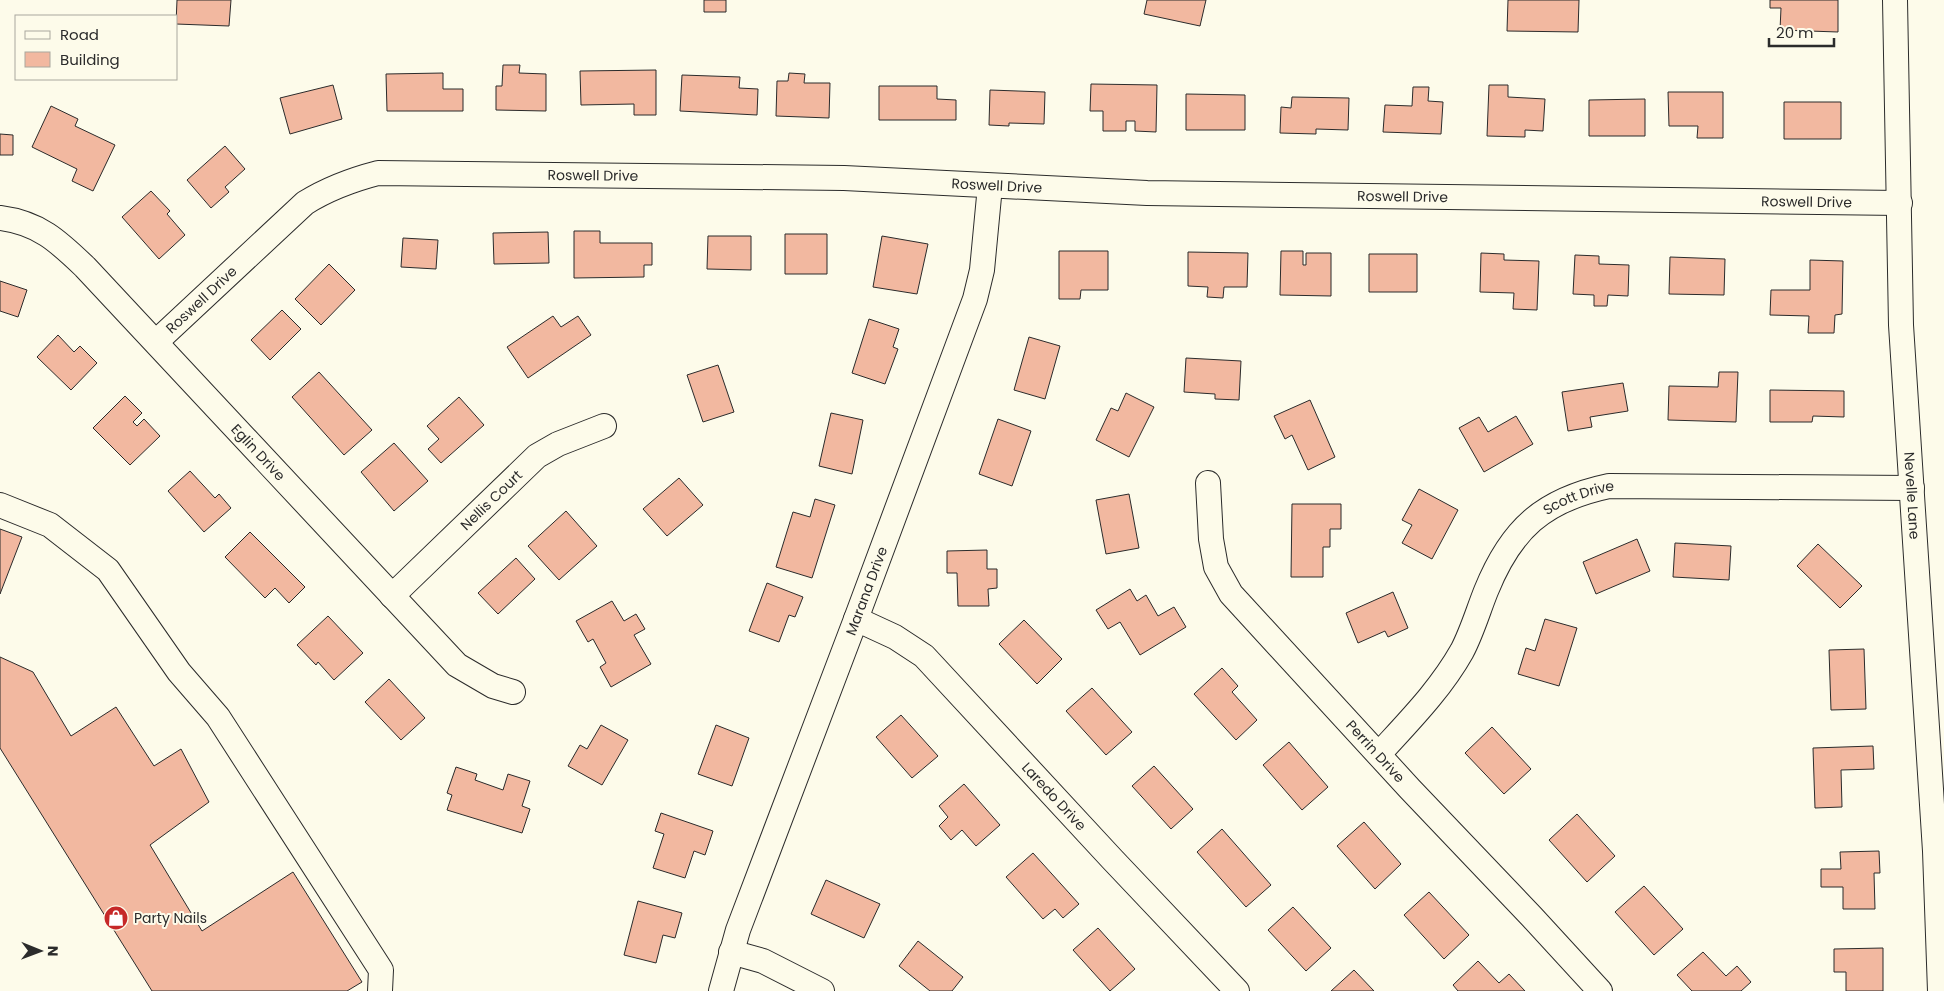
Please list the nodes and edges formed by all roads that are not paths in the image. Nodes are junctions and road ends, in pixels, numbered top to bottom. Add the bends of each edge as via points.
1 (1895, 0) edge
2 (990, 186) junction
3 (1900, 203) junction
4 (0, 218) edge
5 (156, 342) junction
6 (604, 426) dead end
7 (1208, 483) dead end
8 (1912, 488) junction
9 (0, 505) edge
10 (392, 596) junction
11 (856, 620) junction
12 (513, 692) dead end
13 (1379, 754) junction
14 (731, 952) junction
15 (380, 991) edge
16 (721, 991) edge
17 (822, 991) edge
18 (1237, 991) edge
19 (1600, 991) edge
20 (1940, 991) edge

1 - 3 street, Nevelle Lane
2 - 3 street, Roswell Drive via 1147,193
2 - 5 street, Roswell Drive via 844,178 378,173 352,179 305,203
2 - 11 street, Marana Drive via 983,262 975,300
3 - 8 street, Nevelle Lane via 1901,325
4 - 5 street, Eglin Drive via 29,224 52,236
5 - 10 street, Eglin Drive
6 - 10 street, Nellis Court via 537,456
7 - 13 street, Perrin Drive via 1216,567 1231,594
8 - 13 street, Scott Drive via 1609,486 1584,491 1556,503 1513,539 1498,563 1462,651 1422,708
8 - 20 street, Nevelle Lane via 1936,851
9 - 15 street via 50,526 108,570 179,672 218,717 380,970
10 - 12 street, Eglin Drive via 457,665 493,686
11 - 14 street, Marana Drive
11 - 18 street, Laredo Drive via 895,637 924,656
13 - 19 street, Perrin Drive
14 - 16 street, Marana Drive
14 - 17 street via 763,961

